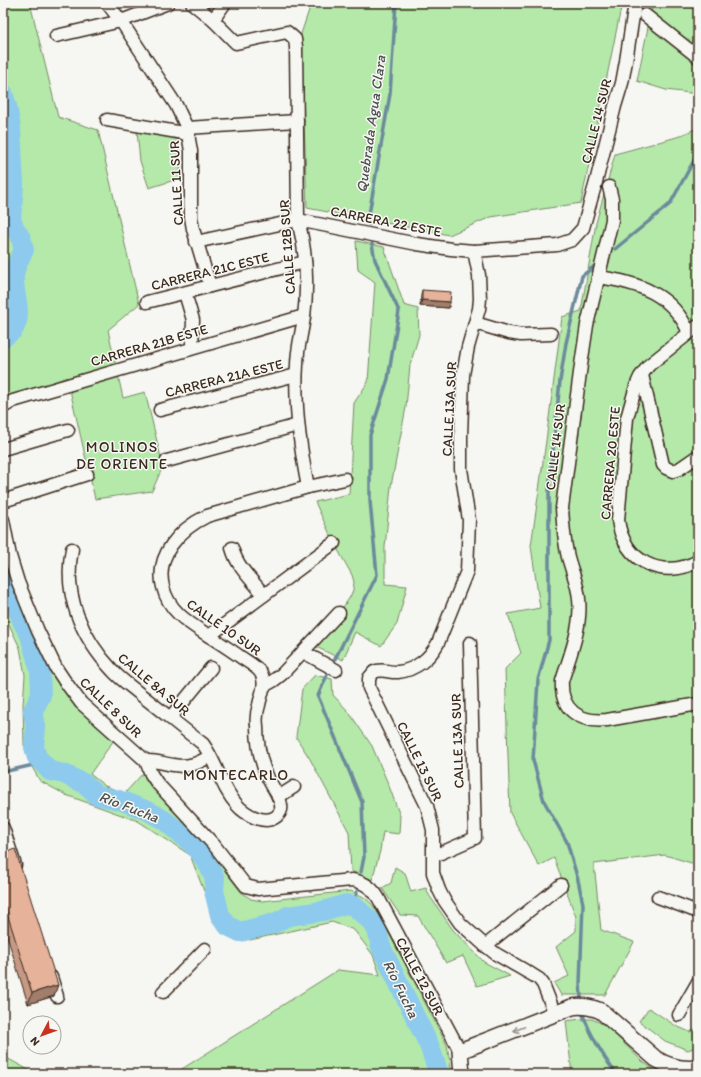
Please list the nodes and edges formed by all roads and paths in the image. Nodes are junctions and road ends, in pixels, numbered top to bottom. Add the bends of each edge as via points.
1 (107, 3) edge
2 (168, 3) edge
3 (193, 3) edge
4 (225, 3) edge
5 (635, 3) edge
6 (644, 15) dead end
7 (213, 20) junction
8 (121, 21) junction
9 (56, 36) dead end
10 (698, 57) edge
11 (107, 120) dead end
12 (297, 121) junction
13 (188, 131) junction
14 (609, 187) dead end
15 (298, 220) junction
16 (572, 240) joint
17 (196, 242) junction
18 (474, 251) junction
19 (305, 262) junction
20 (598, 277) junction
21 (210, 286) junction
22 (185, 293) junction
23 (147, 302) dead end
24 (304, 316) junction
25 (475, 323) junction
26 (693, 330) edge
27 (551, 334) dead end
28 (192, 348) junction
29 (296, 375) junction
30 (642, 375) junction
31 (3, 407) edge
32 (160, 410) dead end
33 (298, 425) junction
34 (68, 430) dead end
35 (3, 449) edge
36 (698, 456) edge
37 (167, 461) dead end
38 (87, 474) dead end
39 (345, 479) dead end
40 (308, 487) junction
41 (3, 501) edge
42 (3, 520) edge
43 (334, 543) dead end
44 (232, 548) dead end
45 (72, 549) dead end
46 (698, 561) edge
47 (264, 595) junction
48 (339, 613) dead end
49 (209, 636) junction
50 (470, 643) dead end
51 (303, 652) junction
52 (211, 668) dead end
53 (336, 670) dead end
54 (264, 686) junction
55 (369, 688) joint
56 (698, 704) edge
57 (170, 718) junction
58 (210, 756) junction
59 (146, 761) junction
60 (294, 787) dead end
61 (277, 795) junction
62 (3, 828) edge
63 (434, 856) junction
64 (20, 879) edge
65 (364, 884) joint
66 (561, 885) dead end
67 (658, 897) dead end
68 (698, 912) edge
69 (485, 946) junction
70 (204, 949) dead end
71 (48, 966) edge
72 (698, 982) edge
73 (163, 992) dead end
74 (57, 996) edge
75 (555, 1014) junction
76 (679, 1015) dead end
77 (460, 1051) junction
78 (698, 1068) edge
79 (462, 1074) edge

1 - 8 street, CALLE 11 SUR
2 - 8 street
3 - 7 street
4 - 7 street
5 - 16 street, CALLE 14 SUR via 625,68 596,182 583,228
6 - 10 street
7 - 12 street, CALLE 12B SUR via 236,43 287,32 295,39
8 - 9 street
8 - 13 street, CALLE 11 SUR via 176,105
11 - 13 street
12 - 13 street
12 - 15 street, CALLE 12B SUR
13 - 17 street, CALLE 11 SUR via 191,151 191,217
14 - 20 street, CALLE 14 SUR via 613,207 612,220
15 - 17 street, CARRERA 22 ESTE
15 - 18 street, CARRERA 22 ESTE via 417,244
15 - 19 street, CALLE 12B SUR
16 - 18 street, CARRERA 22 ESTE via 557,244
17 - 21 street, CALLE 11 SUR
18 - 25 street, CALLE 13A SUR via 480,293 480,309
19 - 21 street, CARRERA 21C ESTE
19 - 24 street, CALLE 12B SUR
20 - 26 street via 625,281 646,288 676,312 686,326
20 - 56 street, CALLE 14 SUR via 587,324 562,508 566,548 579,600 577,630 561,689 569,710 585,719 600,721
21 - 22 street, CARRERA 21C ESTE
22 - 23 street, CARRERA 21C ESTE
22 - 28 street via 193,320
24 - 28 street, CARRERA 21B ESTE
24 - 29 street, CALLE 12B SUR
25 - 27 street via 521,335
25 - 55 street, CALLE 13A SUR via 465,361 462,388 461,469 469,520 467,571 433,652 407,670 374,672 369,678
26 - 30 street, CARRERA 20 ESTE via 649,365
28 - 31 street, CARRERA 21B ESTE via 13,401
29 - 32 street, CARRERA 21A ESTE
29 - 33 street, CALLE 12B SUR
30 - 36 street via 663,465 673,471
30 - 46 street, CARRERA 20 ESTE via 636,386 627,418 619,528 634,555 654,567 677,569
33 - 37 street
33 - 40 street, CALLE 12B SUR
34 - 35 street
38 - 41 street
39 - 40 street
40 - 49 street, CALLE 10 SUR via 207,516 182,532 171,545 162,570 163,587 169,602 179,616
42 - 59 street, CALLE 8 SUR via 10,556 28,607 64,680 81,703
43 - 47 street
44 - 47 street via 240,566
45 - 57 street, CALLE 8A SUR via 69,568 70,588 76,611 88,638 115,673
47 - 49 street
48 - 51 street
49 - 54 street, CALLE 10 SUR via 257,668
50 - 63 street, CALLE 13A SUR via 475,838
51 - 53 street
51 - 54 street via 282,674
52 - 57 street
54 - 61 street via 257,714 258,747
55 - 63 street, CALLE 13 SUR via 426,806 433,830
57 - 58 street, CALLE 8A SUR via 203,744
58 - 59 street via 188,766
58 - 61 street, CALLE 8A SUR via 227,790 247,814 267,820 277,816 282,807
59 - 65 street, CALLE 8 SUR via 157,783 209,840 246,886 258,889 352,880
60 - 61 street
62 - 64 street
63 - 69 street, CALLE 13 SUR via 433,873 444,900 460,923
65 - 77 street, CALLE 12 SUR via 377,896
66 - 69 street
67 - 68 street
69 - 75 street, CALLE 13 SUR via 539,979
70 - 73 street
71 - 74 street
72 - 76 street
75 -> 77 main road
75 - 78 main road via 577,1006 592,1007 609,1017 656,1059 679,1068
77 - 79 main road, CALLE 12 SUR

